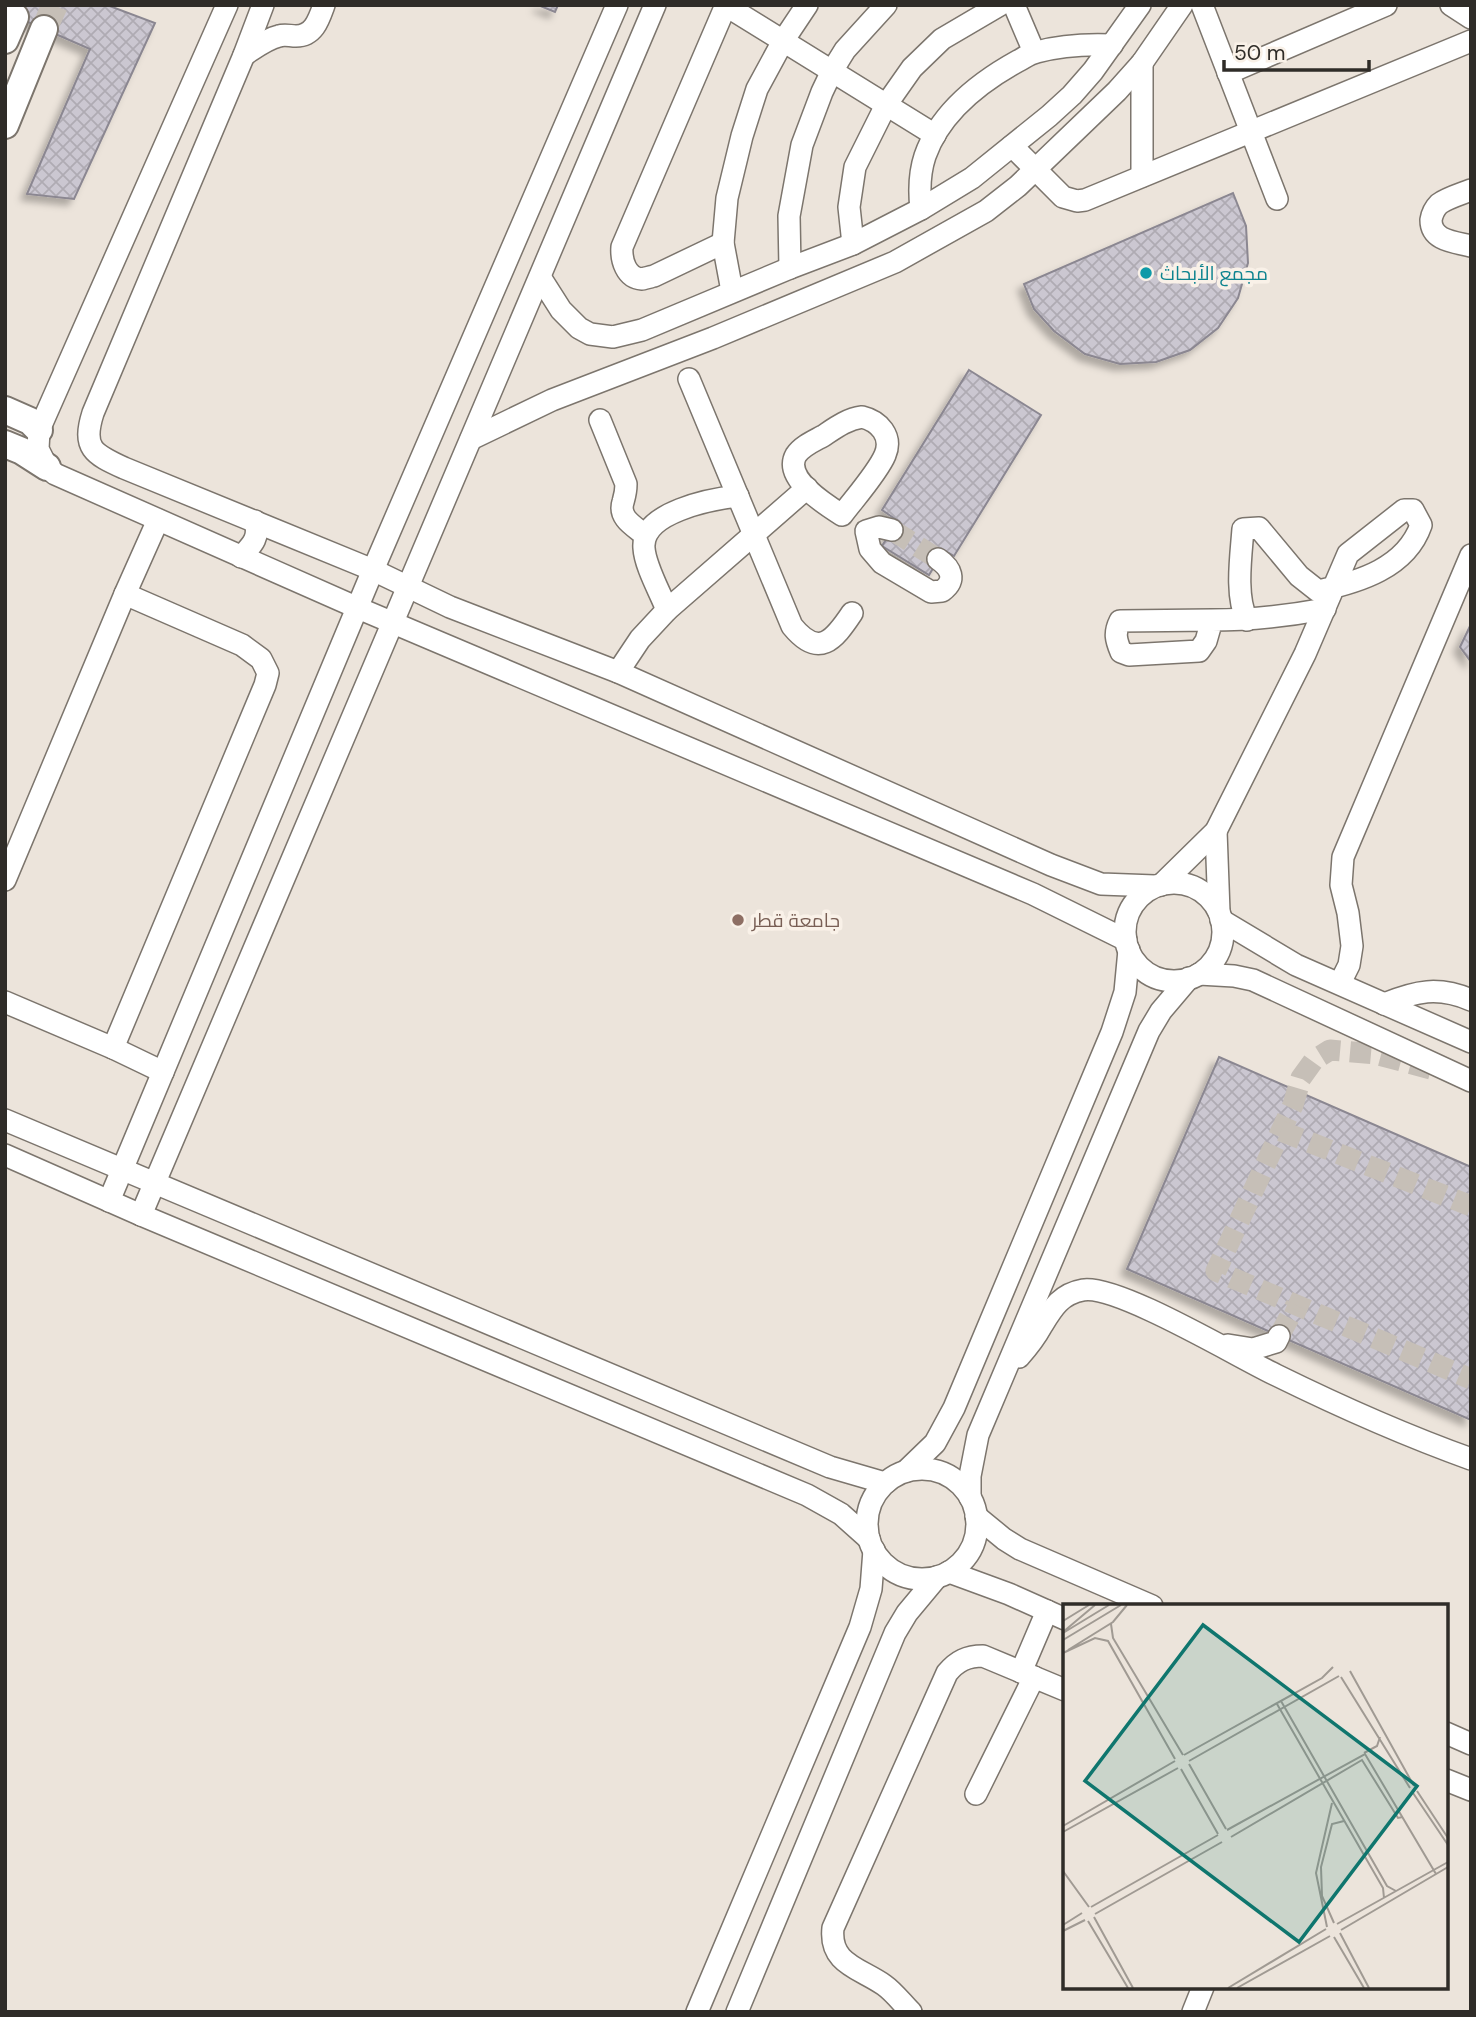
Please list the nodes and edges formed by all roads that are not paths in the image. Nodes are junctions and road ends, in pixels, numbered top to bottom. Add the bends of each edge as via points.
1 (227, 5) edge
2 (263, 5) edge
3 (324, 5) edge
4 (599, 5) edge
5 (617, 5) edge
6 (655, 5) edge
7 (725, 5) edge
8 (807, 5) edge
9 (886, 5) edge
10 (1000, 5) edge
11 (1014, 5) edge
12 (1140, 5) edge
13 (1182, 5) edge
14 (1202, 5) edge
15 (1386, 5) edge
16 (1451, 5) edge
17 (1471, 18) edge
18 (44, 29) tunnel mouth
19 (607, 29) junction
20 (783, 41) junction
21 (1471, 41) edge
22 (1112, 45) junction
23 (1034, 52) junction
24 (244, 55) junction
25 (1142, 63) junction
26 (832, 71) junction
27 (1228, 73) junction
28 (886, 105) junction
29 (5, 125) edge
30 (1251, 132) junction
31 (935, 135) junction
32 (1012, 146) junction
33 (1035, 170) junction
34 (1142, 176) junction
35 (1471, 190) edge
36 (1277, 199) dead end
37 (921, 209) junction
38 (723, 243) junction
39 (853, 244) junction
40 (1471, 246) edge
41 (790, 268) junction
42 (540, 277) junction
43 (732, 292) junction
44 (690, 379) dead end
45 (5, 410) edge
46 (600, 420) dead end
47 (39, 430) junction
48 (471, 439) junction
49 (5, 444) edge
50 (47, 467) junction
51 (807, 488) junction
52 (738, 496) junction
53 (842, 515) junction
54 (158, 520) junction
55 (255, 521) junction
56 (892, 530) tunnel mouth
57 (866, 531) junction
58 (645, 535) junction
59 (755, 535) junction
60 (1471, 555) edge
61 (241, 557) junction
62 (938, 559) tunnel mouth
63 (373, 570) junction
64 (408, 586) junction
65 (125, 594) junction
66 (358, 608) junction
67 (1325, 609) junction
68 (667, 610) junction
69 (852, 613) dead end
70 (1212, 620) dead end
71 (1247, 620) junction
72 (393, 623) junction
73 (618, 672) junction
74 (1216, 831) junction
75 (5, 880) edge
76 (1158, 886) junction
77 (1220, 918) junction
78 (1127, 945) junction
79 (1194, 976) junction
80 (1334, 980) junction
81 (1471, 1000) edge
82 (5, 1002) edge
83 (1384, 1004) junction
84 (1471, 1042) edge
85 (113, 1048) junction
86 (163, 1072) junction
87 (1471, 1081) edge
88 (5, 1120) edge
89 (5, 1155) edge
90 (122, 1170) junction
91 (155, 1184) junction
92 (109, 1201) junction
93 (141, 1215) junction
94 (1279, 1336) tunnel mouth
95 (1213, 1342) junction
96 (1005, 1371) junction
97 (1471, 1459) edge
98 (906, 1471) junction
99 (885, 1483) junction
100 (973, 1506) junction
101 (871, 1545) junction
102 (943, 1575) junction
103 (1147, 1604) edge
104 (1056, 1615) edge
105 (1028, 1674) junction
106 (1063, 1689) edge
107 (1448, 1734) edge
108 (1471, 1744) edge
109 (1448, 1781) edge
110 (1471, 1790) edge
111 (976, 1794) dead end
112 (1202, 1989) edge
113 (697, 2012) edge
114 (737, 2012) edge
115 (911, 2012) edge
116 (1193, 2012) edge

1 - 47 street
2 - 24 street
3 - 24 street via 307,34 282,35
4 - 19 street
5 - 19 street
6 - 42 street
7 - 20 street
7 - 38 street via 621,258 625,268 642,279
8 - 20 street
9 - 26 street
10 - 28 street via 943,39 912,68
11 - 23 street
12 - 22 street
13 - 25 street
14 - 27 street
15 - 27 street
16 - 17 street
18 - 29 main road
19 - 63 street
20 - 26 street
20 - 38 street via 757,89 746,125 727,198
21 - 30 street
22 - 23 street
22 - 32 street via 1073,95
23 - 31 street via 997,72 963,100
24 - 55 street via 87,432 94,450 111,462
25 - 33 street
25 - 34 street
26 - 28 street
26 - 41 street via 802,145 789,216
27 - 30 street
28 - 31 street
28 - 39 street via 855,167 849,207
30 - 34 street
30 - 36 street
31 - 37 street via 920,177
32 - 33 street
32 - 37 street via 972,178
33 - 34 street via 1057,193 1077,201
33 - 48 street via 986,211 895,262 552,400
35 - 40 street via 1441,203 1432,220 1440,237
37 - 39 street
38 - 43 street
39 - 41 street
41 - 43 street
42 - 43 street via 579,328 613,337 642,330
42 - 48 street
44 - 52 street
45 - 47 main road
46 - 58 street via 626,484 622,513
47 - 50 street via 38,449
48 - 64 street
49 - 50 main road
50 - 54 street
51 - 53 street
51 - 53 street via 793,465 803,448 854,418 876,423 886,435 885,456
51 - 59 street
52 - 58 street via 674,512
52 - 59 street
53 - 57 street
54 - 61 street
54 - 65 street
55 - 61 street via 254,544
55 - 63 street
56 - 57 street
57 - 62 street via 870,549 882,563 931,592 943,591 950,583 949,568
58 - 68 street via 645,555
59 - 68 street
59 - 69 street via 789,620 801,636 827,642 838,635
60 - 80 street via 1347,843 1341,885 1352,956
61 - 66 street
63 - 64 street
63 - 66 street
64 - 72 street
64 - 73 street via 450,607
65 - 75 street
65 - 85 street via 242,645 261,659 268,673
66 - 72 street
66 - 86 street
67 - 71 street
67 - 71 street via 1334,587 1318,591 1299,576 1259,528 1243,529 1241,608
67 - 74 street
68 - 73 street
70 - 71 street
72 - 78 street via 1033,894
72 - 91 street
73 - 76 street via 1051,866 1101,884
74 - 76 street
74 - 77 street
76 - 77 street via 1192,887 1209,898
76 - 78 street via 1140,897 1129,912
77 - 79 street via 1219,951 1207,968
77 - 80 street via 1276,954
78 - 79 street via 1141,967 1158,978
78 - 98 street via 1125,992 1112,1032 954,1408 935,1443
79 - 87 street via 1253,980
79 - 96 street via 1168,1002 1149,1031
80 - 83 street
81 - 83 street via 1433,991
82 - 85 street
83 - 84 street
85 - 86 street
86 - 90 street
88 - 90 street
89 - 92 street
90 - 91 street
90 - 92 street
91 - 93 street
91 - 99 street via 830,1467
92 - 93 street
93 - 101 street via 807,1495 841,1514
94 - 95 street via 1276,1342 1253,1349
95 - 96 street via 1113,1294 1083,1290 1057,1302 1031,1343
95 - 97 street via 1368,1418
96 - 100 street via 973,1455
98 - 99 street
98 - 100 street via 943,1473 954,1479
99 - 101 street via 867,1514
100 - 102 street via 973,1545 967,1556
100 - 103 street via 1020,1549
101 - 102 street via 881,1560 901,1575 925,1579
101 - 113 street via 871,1589 860,1626
102 - 104 street via 988,1585
102 - 114 street via 907,1613 895,1633
104 - 105 street
105 - 106 street
105 - 111 street
105 - 115 street via 983,1656 953,1665 834,1928 832,1938 839,1956 888,1987
107 - 108 street
109 - 110 street
112 - 116 street

